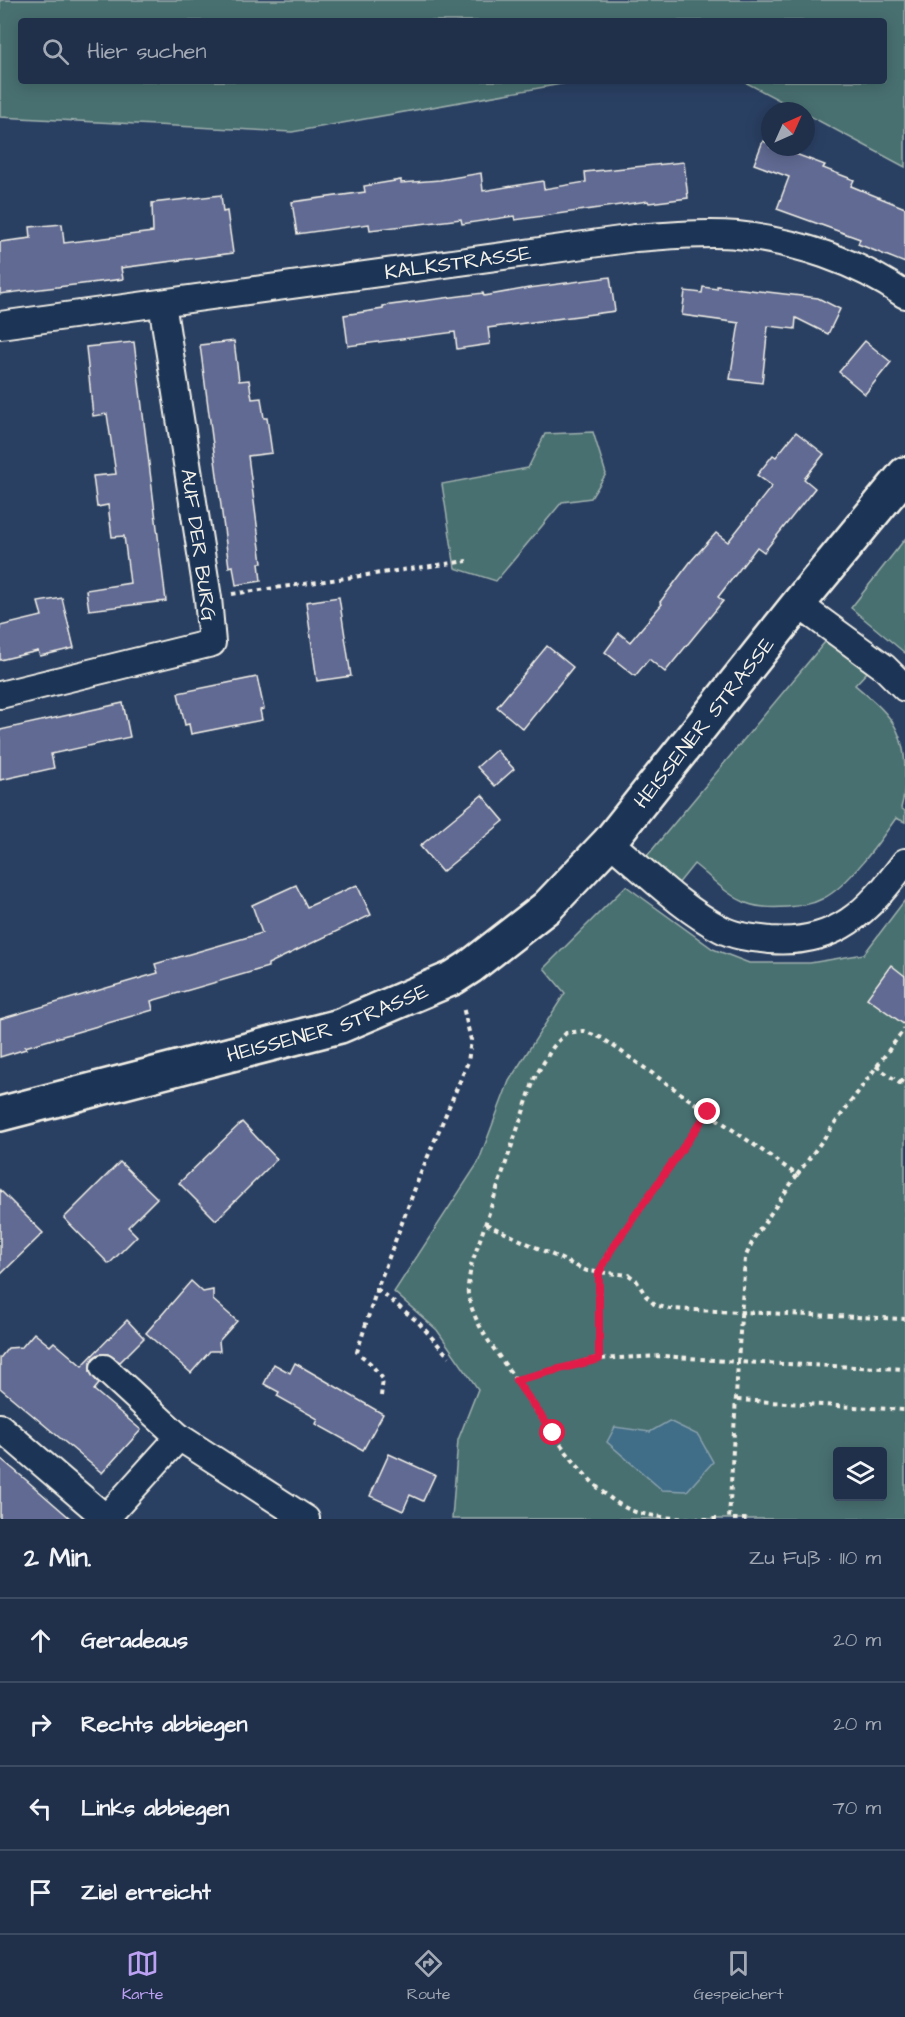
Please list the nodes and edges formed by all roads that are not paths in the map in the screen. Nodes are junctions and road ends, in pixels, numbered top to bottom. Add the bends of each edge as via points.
1 (905, 295) edge
2 (162, 303) junction
3 (0, 325) edge
4 (905, 474) edge
5 (798, 604) junction
6 (905, 688) edge
7 (0, 695) edge
8 (609, 842) junction
9 (905, 862) edge
10 (0, 1114) edge
11 (104, 1368) dead end
12 (0, 1427) edge
13 (179, 1437) junction
14 (106, 1519) edge
15 (306, 1519) edge

1 - 2 street, KALKSTRASSE via 846,263 810,250 736,235 701,235 635,238
2 - 3 street, KALKSTRASSE
2 - 7 street, AUF DER BURG via 212,643
4 - 5 street, HEISSENER STRASSE
5 - 6 street via 884,667
5 - 8 street, HEISSENER STRASSE
8 - 9 street via 686,906 722,930 748,938 775,940 820,935 851,921 872,903
8 - 10 street, HEISSENER STRASSE via 547,907 453,978 340,1026
11 - 13 street
12 - 14 street
13 - 14 street
13 - 15 street

